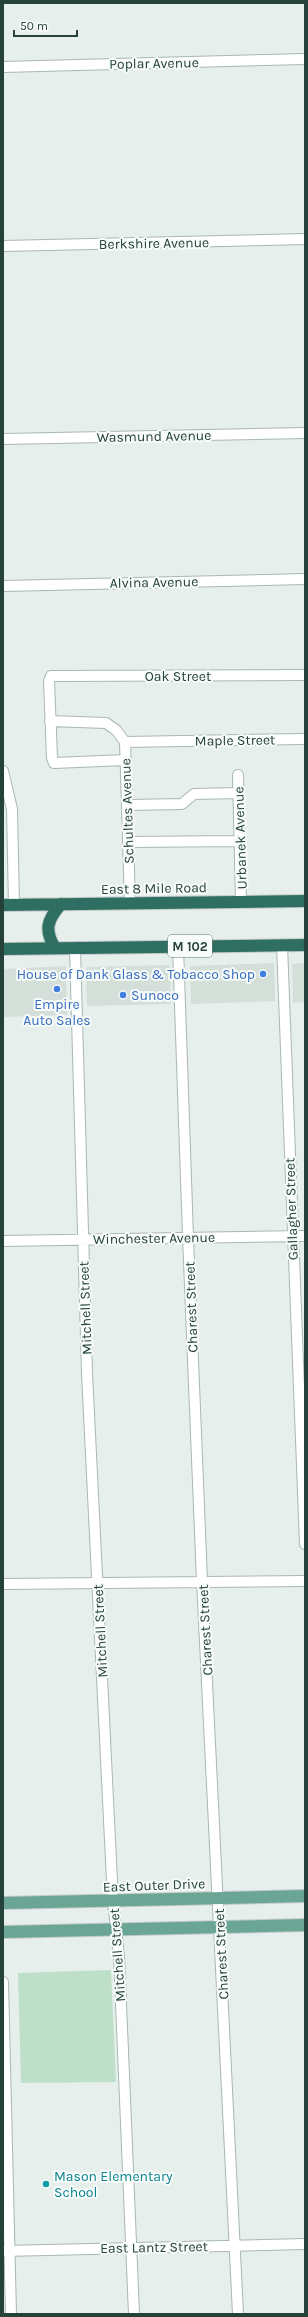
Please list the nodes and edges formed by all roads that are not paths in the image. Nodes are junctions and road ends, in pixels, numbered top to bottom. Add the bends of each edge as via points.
1 (305, 59) edge
2 (3, 66) edge
3 (305, 240) edge
4 (3, 246) edge
5 (305, 433) edge
6 (3, 439) edge
7 (305, 579) edge
8 (3, 586) edge
9 (305, 675) edge
10 (50, 721) junction
11 (305, 739) edge
12 (125, 742) junction
13 (126, 760) junction
14 (3, 771) edge
15 (238, 776) dead end
16 (238, 793) junction
17 (128, 805) junction
18 (240, 841) junction
19 (128, 842) junction
20 (305, 901) edge
21 (241, 902) junction
22 (61, 904) junction
23 (130, 904) junction
24 (9, 905) edge
25 (282, 945) junction
26 (305, 945) edge
27 (178, 947) junction
28 (55, 948) junction
29 (75, 948) junction
30 (3, 949) edge
31 (292, 1236) junction
32 (305, 1236) edge
33 (188, 1237) junction
34 (83, 1239) junction
35 (3, 1241) edge
36 (305, 1544) edge
37 (202, 1581) junction
38 (305, 1581) edge
39 (97, 1583) junction
40 (3, 1584) edge
41 (305, 1896) edge
42 (218, 1898) junction
43 (113, 1901) junction
44 (3, 1903) edge
45 (305, 1925) edge
46 (221, 1927) junction
47 (117, 1929) junction
48 (3, 1932) edge
49 (3, 1982) edge
50 (305, 2244) edge
51 (235, 2245) junction
52 (131, 2248) junction
53 (6, 2251) edge
54 (11, 2314) edge
55 (134, 2314) edge
56 (238, 2314) edge

1 - 2 street, Poplar Avenue
3 - 4 street, Berkshire Avenue
5 - 6 street, Wasmund Avenue
7 - 8 street, Alvina Avenue
9 - 10 street, Oak Street via 51,676 48,681
10 - 12 street via 106,723 116,730
10 - 13 street via 54,763
11 - 12 street, Maple Street
12 - 13 street, Schultes Avenue
13 - 17 street, Schultes Avenue
14 - 24 street via 12,809
15 - 16 street, Urbanek Avenue
16 - 17 street via 194,794 182,804
16 - 18 street, Urbanek Avenue
17 - 19 street, Schultes Avenue
18 - 19 street
18 - 21 street, Urbanek Avenue
19 - 23 street, Schultes Avenue
20 - 21 highway, East 8 Mile Road
21 - 23 highway, East 8 Mile Road
22 - 23 highway, East 8 Mile Road
22 - 24 highway, East 8 Mile Road
22 - 28 highway via 47,924 48,936
25 - 26 highway, M 102
25 - 27 highway, M 102
25 - 31 street, Gallagher Street
27 - 29 highway, M 102
27 - 33 street, Charest Street
28 - 29 highway, M 102
28 - 30 highway, M 102
29 - 34 street, Mitchell Street
31 - 32 street, Winchester Avenue
31 - 33 street, Winchester Avenue
31 - 36 street, Gallagher Street
33 - 34 street, Winchester Avenue
33 - 37 street, Charest Street
34 - 35 street, Winchester Avenue
34 - 39 street, Mitchell Street
37 - 38 street
37 - 39 street
37 - 42 street, Charest Street
39 - 40 street
39 - 43 street, Mitchell Street
41 - 42 main road, East Outer Drive
42 - 43 main road, East Outer Drive
42 - 46 street, Charest Street
43 - 44 main road, East Outer Drive
43 - 47 street, Mitchell Street
45 - 46 main road
46 - 47 main road
46 - 51 street, Charest Street
47 - 48 main road
47 - 52 street, Mitchell Street
49 - 53 street
50 - 51 street, East Lantz Street
51 - 52 street, East Lantz Street
51 - 56 street, Charest Street
52 - 53 street, East Lantz Street
52 - 55 street, Mitchell Street
53 - 54 street

